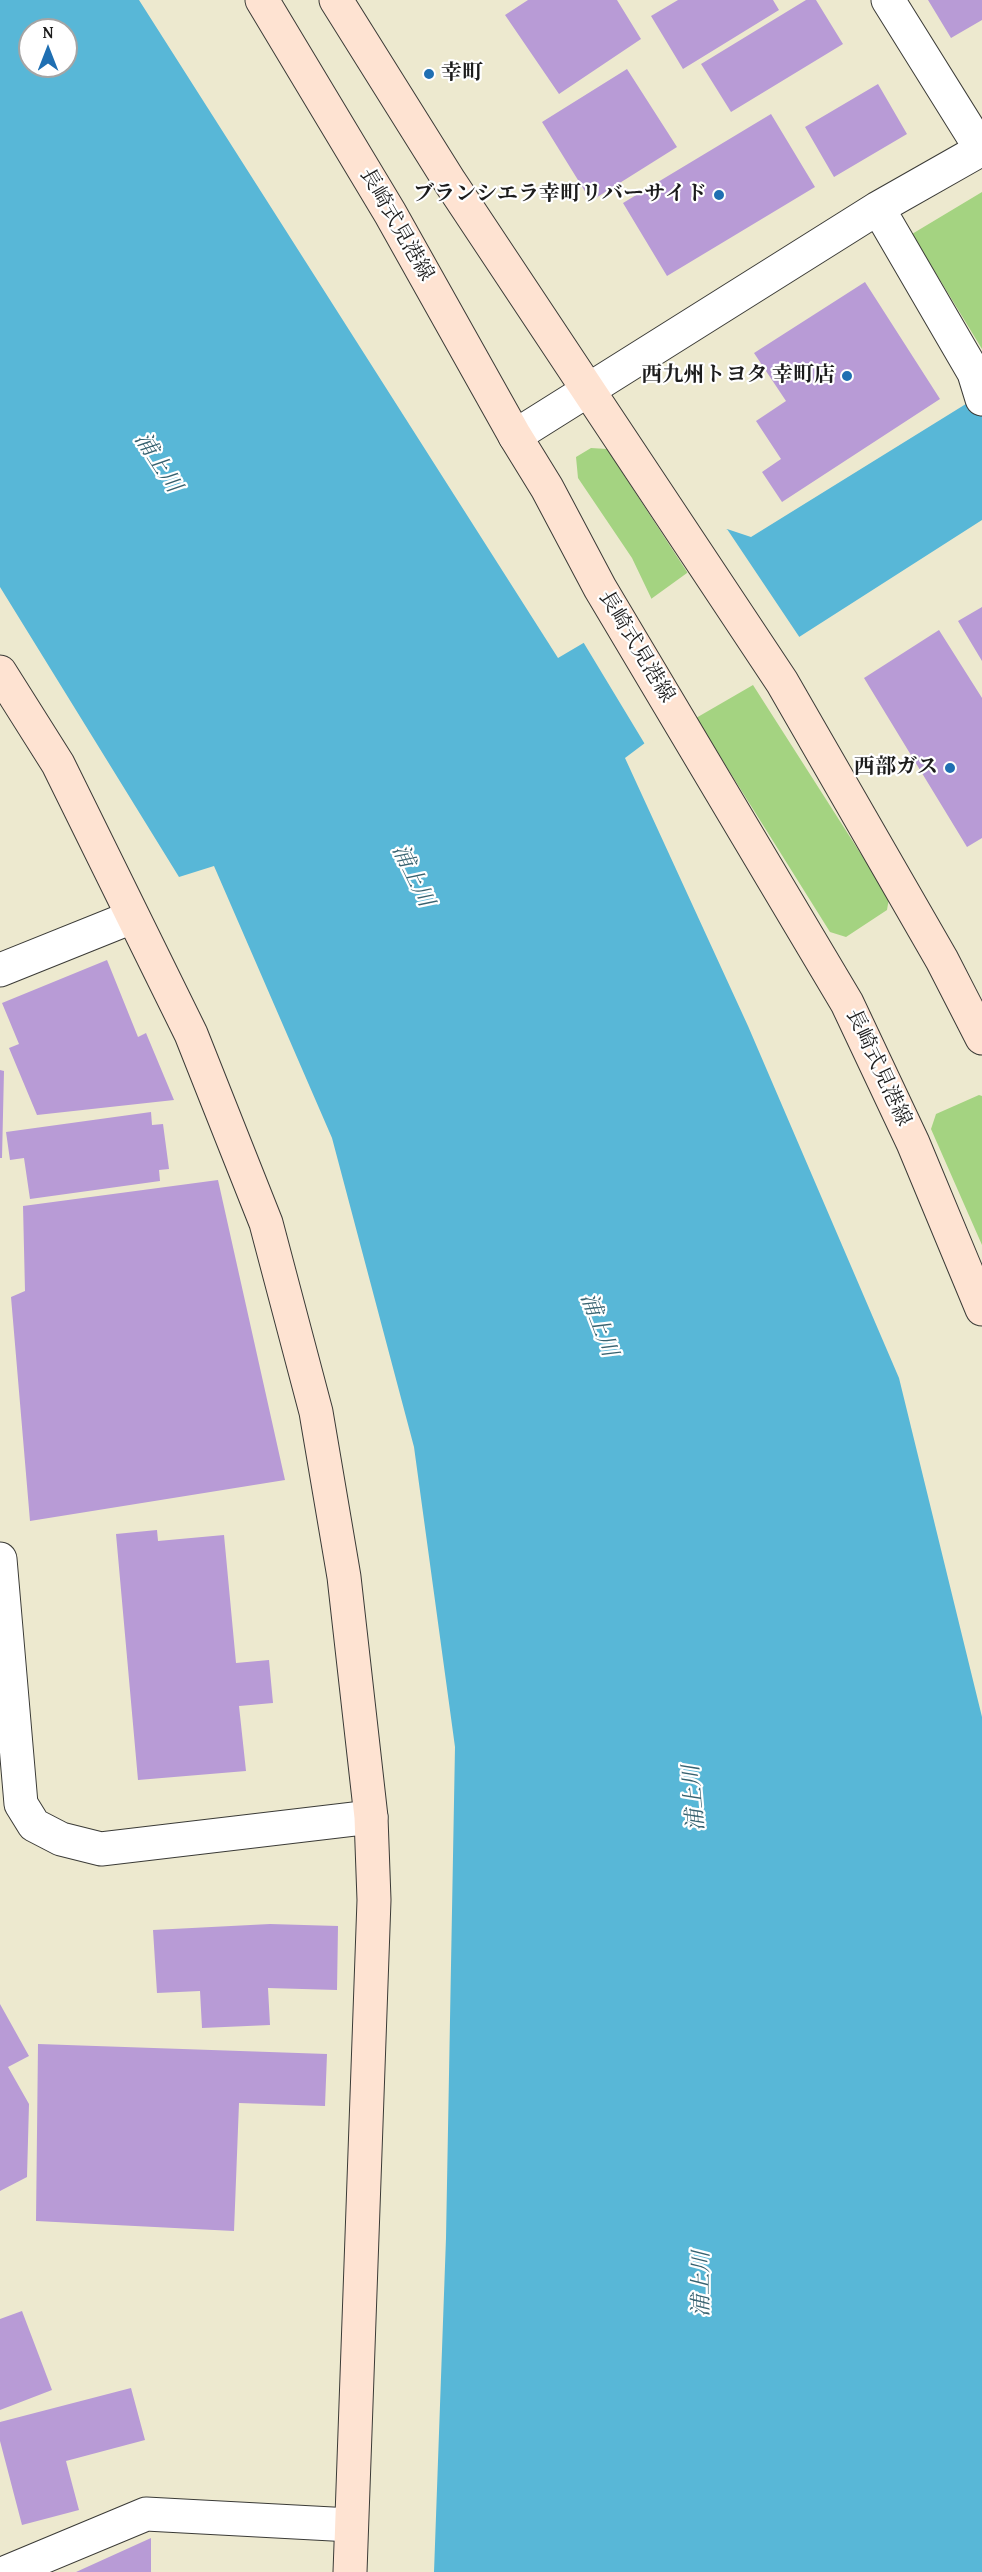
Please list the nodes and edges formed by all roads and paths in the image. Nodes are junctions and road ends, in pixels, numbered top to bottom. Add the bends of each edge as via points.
1 (262, 0) edge
2 (336, 0) edge
3 (888, 0) edge
4 (981, 149) edge
5 (878, 208) junction
6 (978, 386) edge
7 (586, 390) junction
8 (515, 436) junction
9 (0, 672) edge
10 (132, 917) junction
11 (0, 970) edge
12 (982, 1038) edge
13 (982, 1309) edge
14 (0, 1559) edge
15 (10, 1806) edge
16 (370, 1817) junction
17 (351, 2524) junction
18 (7, 2572) edge
19 (350, 2572) edge

1 - 8 main road, 長崎式見港線 via 390,213
2 - 7 main road
3 - 4 street
4 - 5 street
5 - 6 street
5 - 7 street
7 - 8 street
7 - 12 main road via 782,682 942,960
8 - 13 main road, 長崎式見港線 via 600,588 847,1003 913,1143
9 - 10 main road via 58,764
10 - 11 street
10 - 16 main road via 191,1034 272,1245 318,1424 344,1576
14 - 15 street
15 - 16 street via 61,1839 101,1849
16 - 17 main road via 374,1912
17 - 18 street via 146,2514
17 - 19 main road

